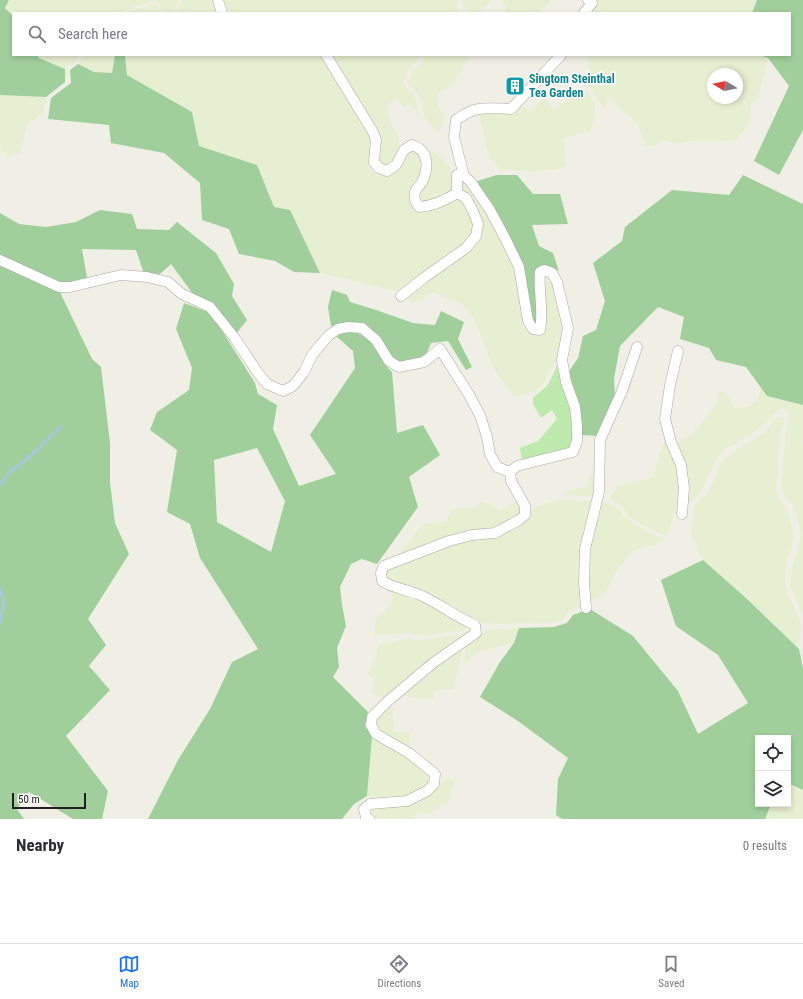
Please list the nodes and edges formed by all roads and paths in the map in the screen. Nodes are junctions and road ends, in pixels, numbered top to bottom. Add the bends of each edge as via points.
1 (218, 0) edge
2 (588, 0) edge
3 (222, 12) edge
4 (585, 12) edge
5 (327, 56) edge
6 (560, 56) edge
7 (464, 176) junction
8 (457, 193) junction
9 (0, 260) edge
10 (401, 296) dead end
11 (638, 348) dead end
12 (678, 350) dead end
13 (510, 472) junction
14 (682, 514) dead end
15 (586, 608) dead end
16 (369, 819) edge

1 - 3 street
2 - 4 street via 592,3
5 - 8 street via 373,132 376,140 374,162 379,168 386,171 396,165 404,150 412,145 419,147 425,154 427,170 415,192 415,202 419,207 428,206
6 - 7 street via 511,109 482,108 467,112 456,120 454,137
7 - 8 street via 457,175
7 - 13 street via 490,210 506,238 519,267 528,321 533,329 540,330 542,322 539,282 540,272 544,270 552,273 557,282 568,328 562,360 574,407 577,441 573,452 517,466
8 - 10 street via 466,198 473,211 478,224 476,236 466,248 424,276
9 - 13 street via 60,287 121,275 168,282 182,294 210,308 267,384 283,391 293,386 304,372 312,355 328,336 338,329 362,328 376,340 389,362 399,367 424,362 440,349 480,415 490,454 497,467
11 - 15 street via 600,440 599,492 585,549
12 - 14 street via 665,419 671,442 681,464 684,488
13 - 16 street via 511,481 525,506 525,515 519,520 495,533 472,535 422,551 384,566 381,573 382,581 438,603 475,625 476,633 433,663 372,717 371,725 376,734 409,753 435,774 434,784 407,801 370,804 364,810

